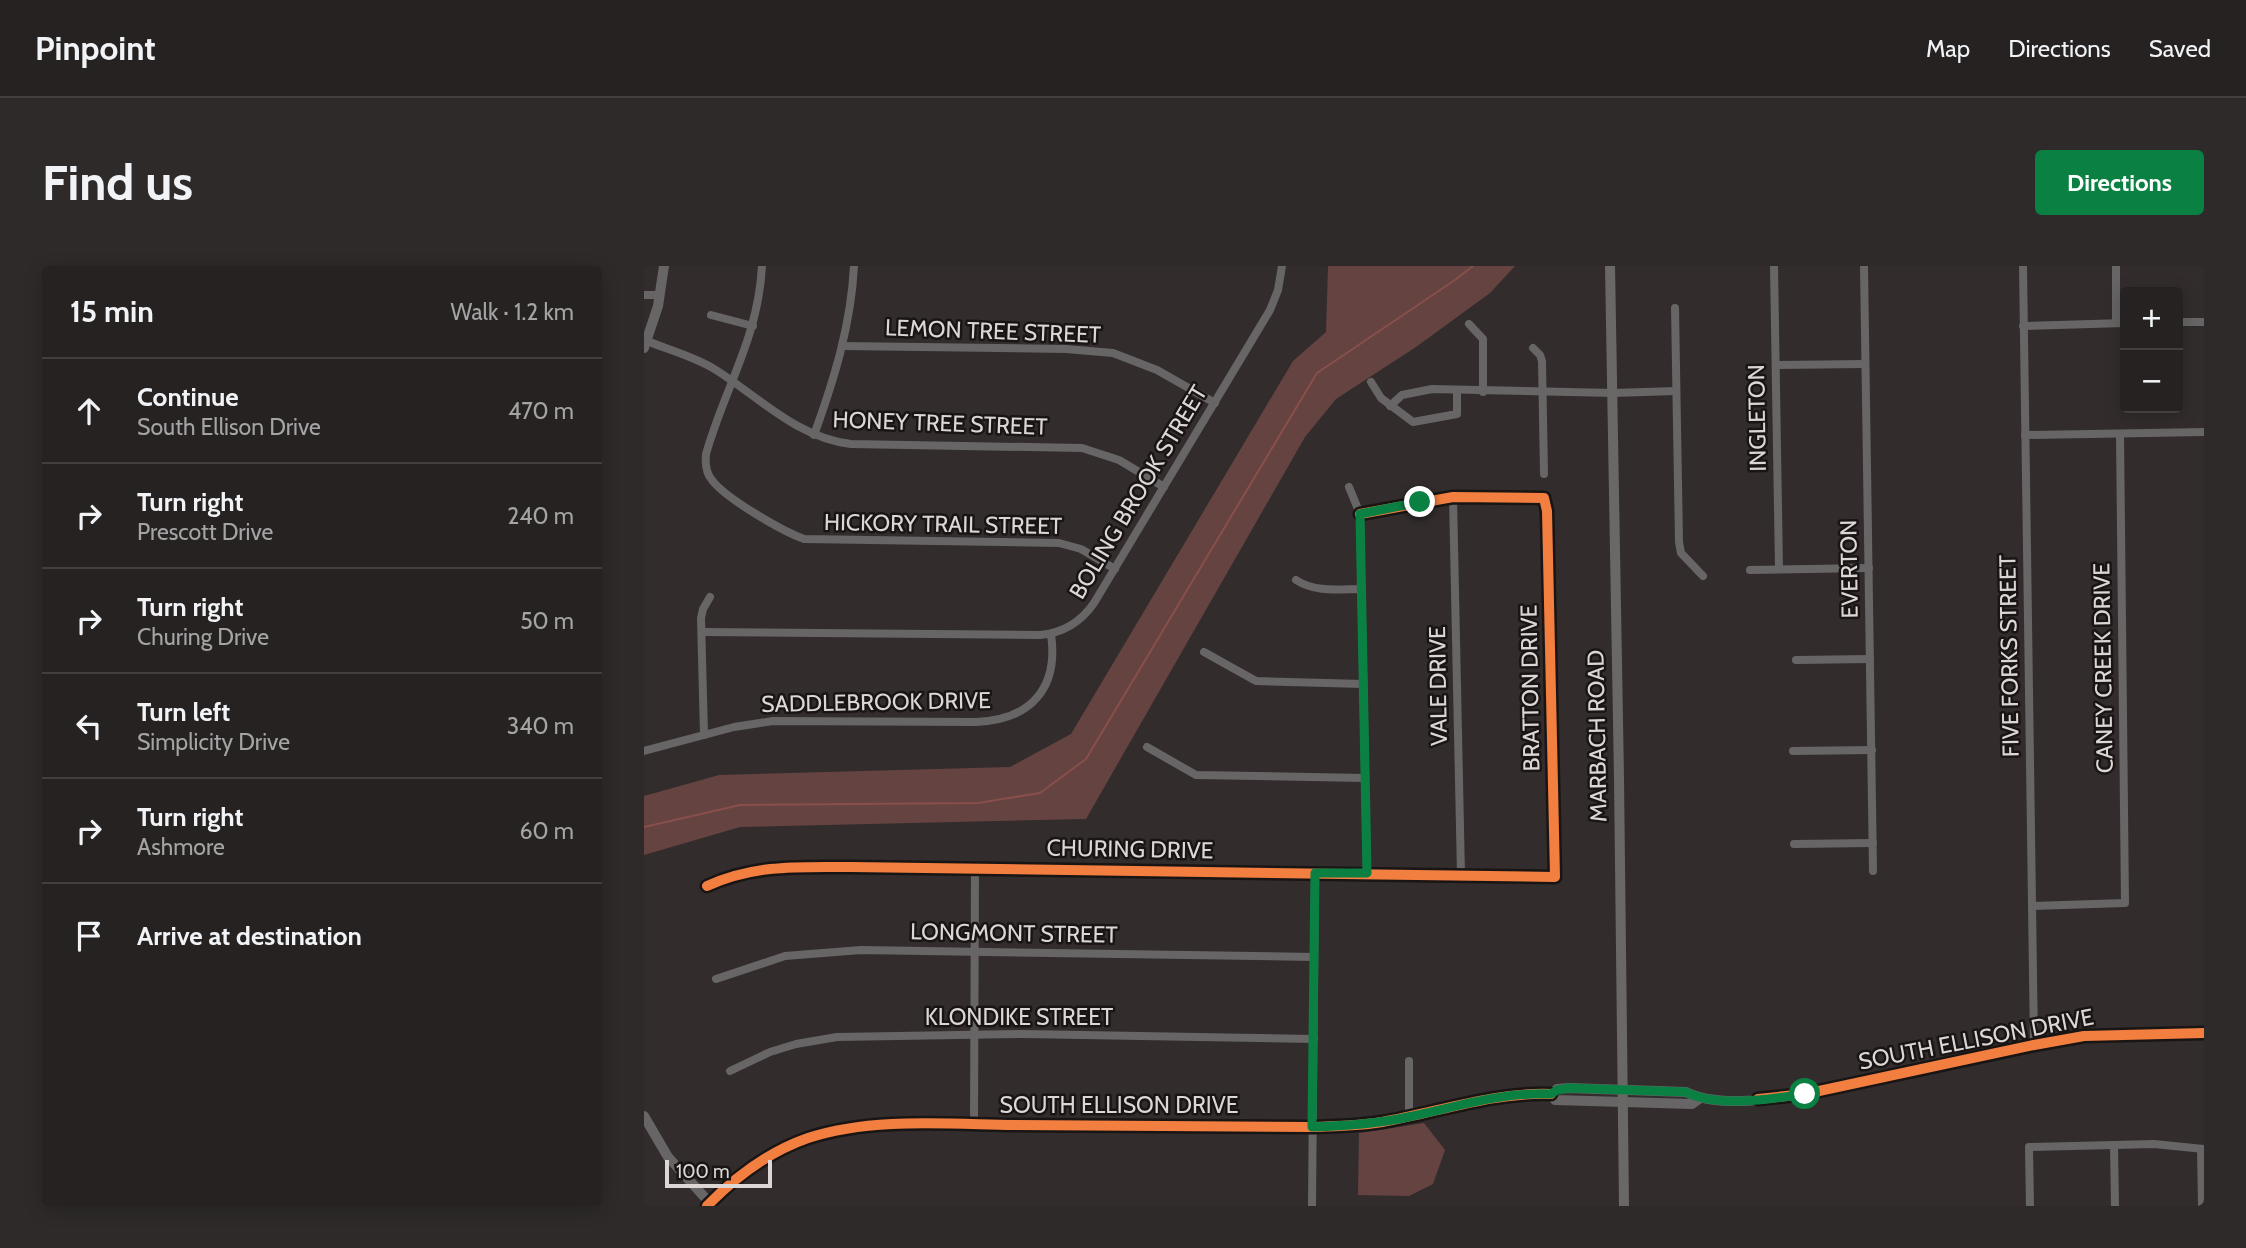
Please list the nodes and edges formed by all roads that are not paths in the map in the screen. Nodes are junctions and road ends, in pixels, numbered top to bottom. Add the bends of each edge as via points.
1 (664, 266) edge
2 (762, 266) edge
3 (854, 266) edge
4 (1282, 266) edge
5 (1610, 266) edge
6 (1774, 266) edge
7 (1864, 266) edge
8 (2022, 266) edge
9 (2116, 266) edge
10 (644, 295) edge
11 (660, 295) junction
12 (1675, 308) dead end
13 (2120, 312) edge
14 (711, 315) dead end
15 (2183, 322) edge
16 (2204, 322) edge
17 (2120, 323) edge
18 (1469, 324) dead end
19 (753, 326) junction
20 (2023, 326) junction
21 (645, 345) edge
22 (842, 346) junction
23 (1533, 348) dead end
24 (1866, 364) junction
25 (1776, 365) junction
26 (732, 382) junction
27 (1371, 382) dead end
28 (1457, 391) junction
29 (1543, 391) junction
30 (1676, 391) junction
31 (1483, 392) junction
32 (1613, 393) junction
33 (1214, 403) junction
34 (1390, 406) junction
35 (2204, 432) edge
36 (2120, 434) junction
37 (814, 435) junction
38 (2025, 435) junction
39 (1544, 474) dead end
40 (1164, 486) junction
41 (1349, 487) dead end
42 (1453, 497) junction
43 (1360, 514) junction
44 (1869, 568) junction
45 (1115, 569) junction
46 (1779, 569) junction
47 (1750, 570) dead end
48 (1703, 576) dead end
49 (1296, 580) dead end
50 (1362, 589) junction
51 (710, 597) dead end
52 (702, 632) junction
53 (1051, 634) junction
54 (1204, 652) dead end
55 (1870, 659) junction
56 (1796, 660) dead end
57 (1363, 684) junction
58 (704, 735) junction
59 (1147, 747) dead end
60 (1871, 750) junction
61 (644, 751) edge
62 (1793, 751) dead end
63 (1365, 778) junction
64 (1873, 843) junction
65 (1794, 844) dead end
66 (975, 868) junction
67 (1873, 871) dead end
68 (1315, 873) junction
69 (1367, 873) junction
70 (1461, 875) junction
71 (1555, 877) joint
72 (707, 886) dead end
73 (2032, 906) junction
74 (975, 952) junction
75 (1314, 957) junction
76 (716, 979) dead end
77 (2204, 1033) edge
78 (974, 1035) junction
79 (1314, 1038) junction
80 (2034, 1045) junction
81 (1409, 1061) dead end
82 (730, 1070) dead end
83 (1580, 1088) junction
84 (1623, 1088) junction
85 (1551, 1094) junction
86 (1699, 1099) junction
87 (1581, 1102) junction
88 (1623, 1102) junction
89 (644, 1116) edge
90 (1409, 1117) junction
91 (974, 1124) junction
92 (1312, 1127) junction
93 (2114, 1145) junction
94 (2202, 1149) edge
95 (709, 1204) edge
96 (1312, 1206) edge
97 (1624, 1206) edge
98 (2030, 1206) edge
99 (2115, 1206) edge
100 (2202, 1206) edge

1 - 11 street
2 - 19 street, HICKORY TRAIL STREET
3 - 22 street
4 - 33 street, BOLING BROOK STREET via 1273,304
5 - 32 main road, MARBACH ROAD
6 - 25 street, INGLETON
7 - 24 street, EVERTON
8 - 20 street, FIVE FORKS STREET
9 - 13 street
10 - 11 street
11 - 21 street
12 - 30 street
14 - 19 street
15 - 16 street
17 - 20 street
18 - 31 street via 1483,339
19 - 26 street, HICKORY TRAIL STREET
20 - 38 street, FIVE FORKS STREET
21 - 26 street, HONEY TREE STREET via 715,369
22 - 33 street, LEMON TREE STREET via 1113,353 1157,370
22 - 37 street
23 - 29 street via 1542,361
24 - 25 street
24 - 44 street, EVERTON
25 - 46 street, INGLETON
26 - 37 street, HONEY TREE STREET
26 - 45 street, HICKORY TRAIL STREET via 706,454 708,473 720,488 778,527 817,541 1066,544
27 - 34 street
28 - 31 street
28 - 34 street via 1411,392
28 - 34 street via 1457,414 1413,422
29 - 31 street
29 - 32 street
29 - 39 street
30 - 32 street
30 - 48 street via 1679,542 1681,553
32 - 84 main road, MARBACH ROAD
33 - 40 street, BOLING BROOK STREET
35 - 36 street
36 - 38 street
36 - 73 street, CANEY CREEK DRIVE via 2125,903
37 - 40 street, HONEY TREE STREET via 851,444 1082,448 1119,460
38 - 73 street, FIVE FORKS STREET
40 - 45 street, BOLING BROOK STREET
41 - 43 street
42 - 43 street
42 - 70 street, VALE DRIVE
42 - 71 street, BRATTON DRIVE via 1544,498
43 - 50 street
44 - 46 street
44 - 55 street, EVERTON
45 - 53 street, BOLING BROOK STREET via 1087,613
46 - 47 street
49 - 50 street via 1317,589
50 - 57 street
51 - 52 street via 703,608
52 - 53 street, BOLING BROOK STREET
52 - 58 street
53 - 58 street, SADDLEBROOK DRIVE via 1053,662 1044,689 1025,709 1003,719 782,720
54 - 57 street via 1256,681
55 - 56 street
55 - 60 street, EVERTON
57 - 63 street
58 - 61 street, SADDLEBROOK DRIVE
59 - 63 street via 1196,775
60 - 62 street
60 - 64 street, EVERTON
63 - 69 street
64 - 65 street
64 - 67 street, EVERTON
66 - 68 street, CHURING DRIVE
66 - 72 street, CHURING DRIVE via 780,867 735,874
66 - 74 street
68 - 69 street, CHURING DRIVE
68 - 75 street
69 - 70 street, CHURING DRIVE
70 - 71 street, CHURING DRIVE
73 - 80 street, FIVE FORKS STREET
74 - 75 street, LONGMONT STREET
74 - 76 street, LONGMONT STREET via 861,950 785,956
74 - 78 street
75 - 79 street
77 - 80 street, SOUTH ELLISON DRIVE via 2084,1036
78 - 79 street, KLONDIKE STREET
78 - 82 street, KLONDIKE STREET via 816,1040 770,1052
78 - 91 street
79 - 92 street
80 - 86 street, SOUTH ELLISON DRIVE via 1805,1094
81 - 90 street
83 - 84 street, SOUTH ELLISON DRIVE
83 - 85 street, SOUTH ELLISON DRIVE
83 - 87 street
84 - 86 street, SOUTH ELLISON DRIVE via 1686,1092
84 - 88 main road, MARBACH ROAD
85 - 87 street, SOUTH ELLISON DRIVE via 1555,1100
85 - 90 street, SOUTH ELLISON DRIVE via 1500,1096
86 - 88 street, SOUTH ELLISON DRIVE via 1692,1104
87 - 88 street, SOUTH ELLISON DRIVE
88 - 97 main road, MARBACH ROAD
89 - 95 street via 668,1157
90 - 92 street, SOUTH ELLISON DRIVE
91 - 92 street, SOUTH ELLISON DRIVE
91 - 95 street, SOUTH ELLISON DRIVE via 853,1128 809,1138 746,1170
92 - 96 street
93 - 94 street
93 - 98 street via 2029,1147
93 - 99 street
94 - 100 street

